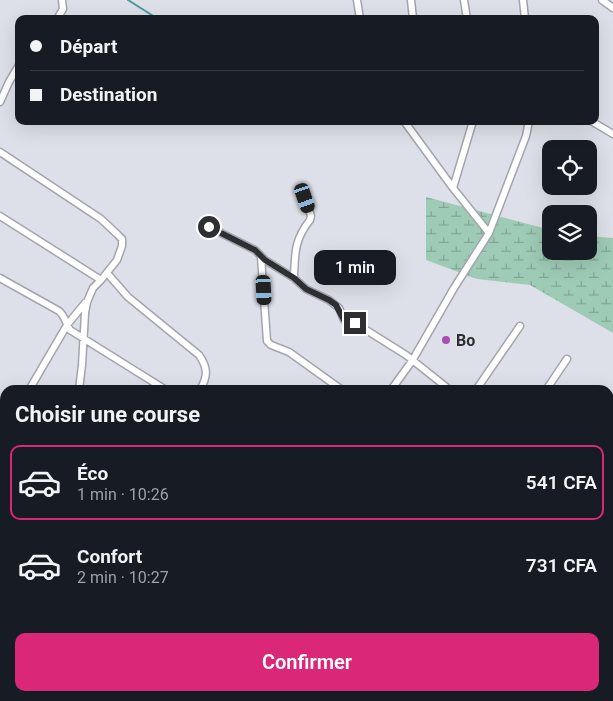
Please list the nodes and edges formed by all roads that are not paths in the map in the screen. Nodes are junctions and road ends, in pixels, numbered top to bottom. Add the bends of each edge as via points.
1 (62, 0) edge
2 (357, 0) edge
3 (411, 0) edge
4 (464, 0) edge
5 (523, 0) edge
6 (602, 0) edge
7 (613, 8) edge
8 (60, 15) edge
9 (359, 15) edge
10 (413, 15) edge
11 (466, 15) edge
12 (525, 15) edge
13 (15, 72) edge
14 (0, 102) edge
15 (407, 125) edge
16 (472, 125) edge
17 (528, 125) edge
18 (598, 125) edge
19 (613, 134) edge
20 (0, 152) edge
21 (454, 188) junction
22 (305, 198) dead end
23 (0, 216) edge
24 (209, 227) dead end
25 (489, 233) junction
26 (261, 256) junction
27 (107, 273) junction
28 (0, 278) edge
29 (294, 278) junction
30 (101, 280) junction
31 (87, 302) junction
32 (67, 325) junction
33 (520, 326) dead end
34 (84, 340) junction
35 (567, 359) dead end
36 (412, 361) junction
37 (31, 385) edge
38 (80, 385) edge
39 (158, 385) edge
40 (203, 385) edge
41 (335, 385) edge
42 (395, 385) edge
43 (443, 385) edge
44 (479, 385) edge
45 (549, 385) edge

1 - 8 street
2 - 9 street
3 - 10 street
4 - 11 street
5 - 12 street
6 - 7 street
13 - 14 street
15 - 21 street
16 - 21 street
17 - 25 street
18 - 19 street
20 - 27 street via 101,219 122,239 117,260
21 - 25 street
22 - 29 street via 311,216 295,248
23 - 30 street
24 - 26 street
25 - 36 street
26 - 29 street
26 - 41 street via 267,341 271,346 289,352
27 - 30 street
27 - 40 street via 128,297 199,355 207,373
28 - 32 street via 59,311
29 - 36 street via 306,289 336,305 344,320 355,323
30 - 31 street
31 - 32 street
31 - 34 street
32 - 34 street
32 - 37 street
33 - 44 street
34 - 38 street
34 - 39 street
35 - 45 street
36 - 42 street
36 - 43 street

